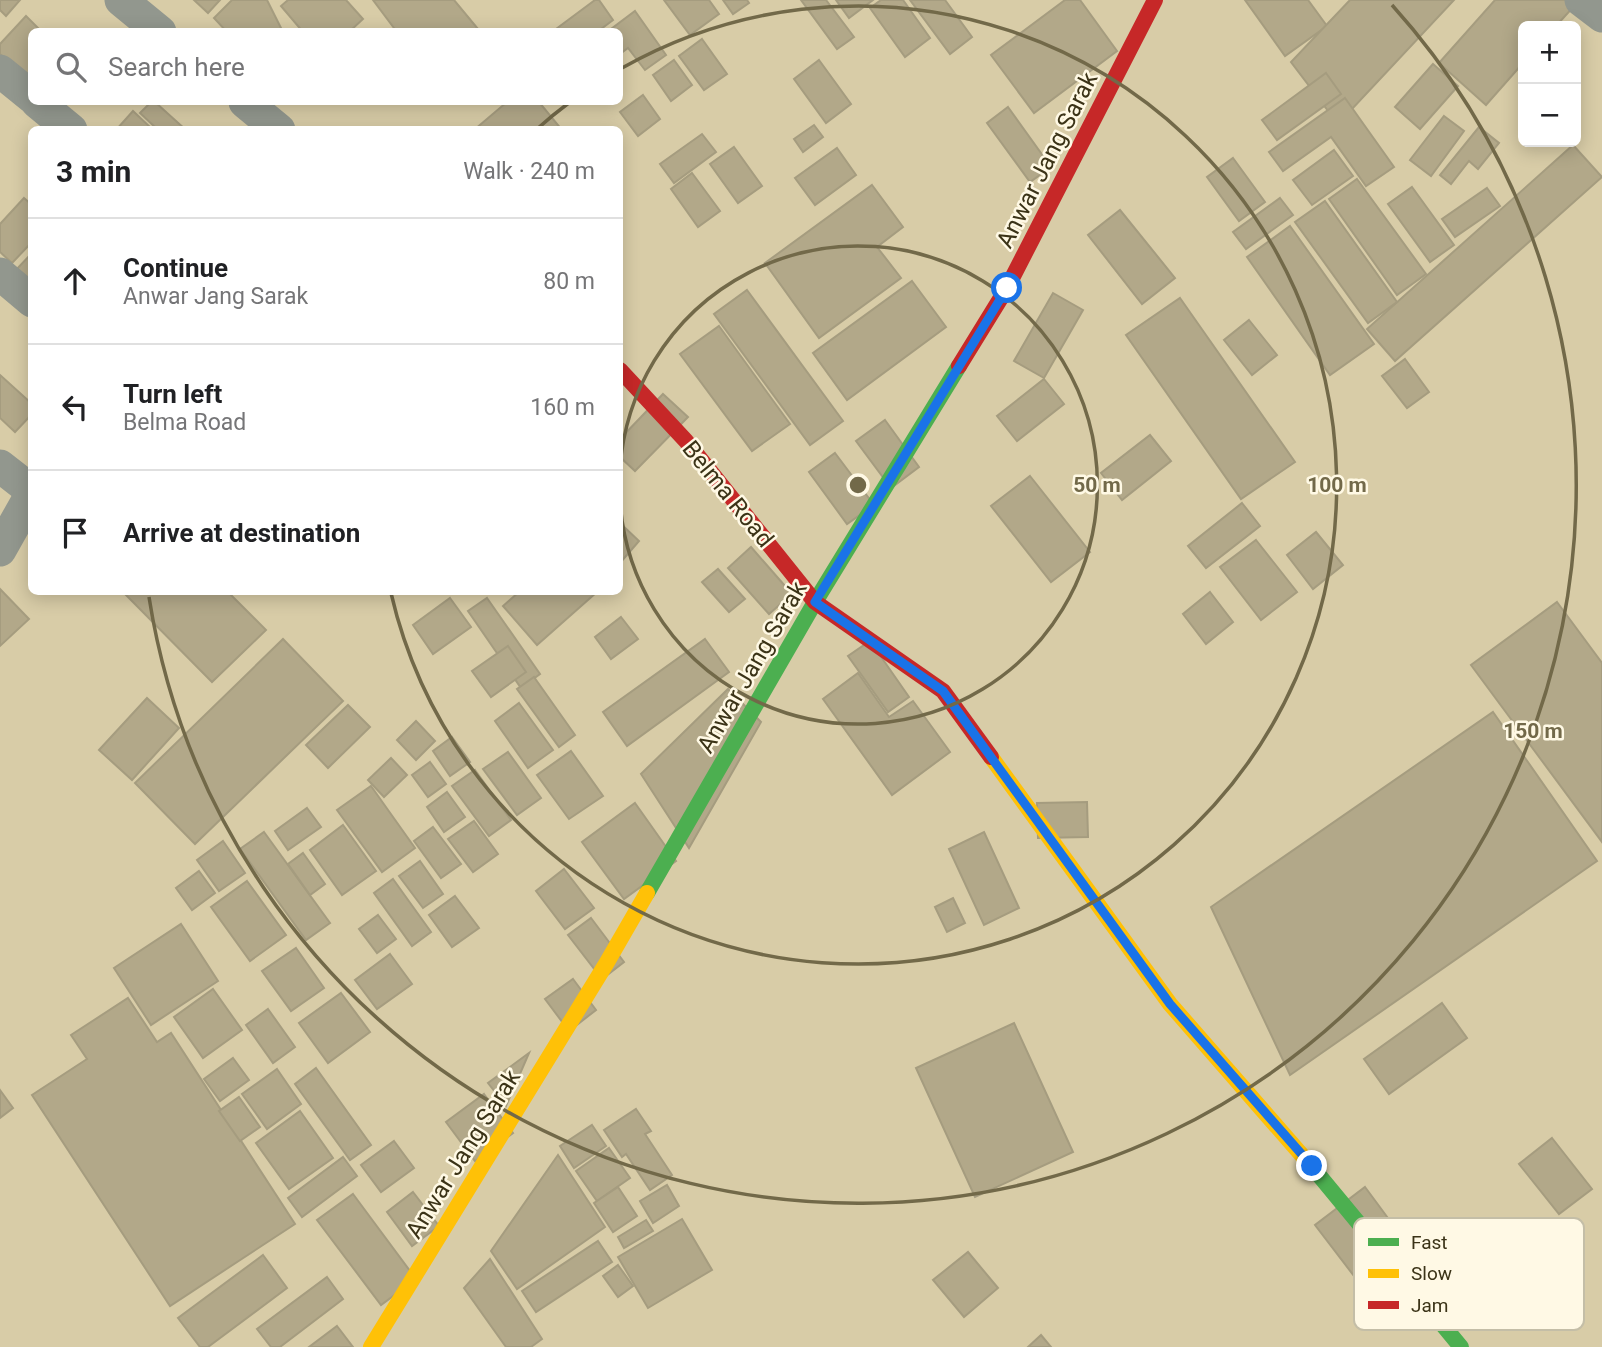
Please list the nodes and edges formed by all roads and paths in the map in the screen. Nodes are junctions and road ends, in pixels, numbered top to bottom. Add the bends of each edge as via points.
1 (121, 0) edge
2 (1155, 0) edge
3 (1581, 0) edge
4 (1602, 16) edge
5 (155, 28) edge
6 (0, 71) edge
7 (28, 94) edge
8 (41, 105) edge
9 (249, 105) edge
10 (66, 126) edge
11 (274, 126) edge
12 (0, 274) edge
13 (28, 298) edge
14 (623, 373) edge
15 (0, 466) edge
16 (28, 489) edge
17 (28, 499) edge
18 (0, 550) edge
19 (815, 602) junction
20 (1355, 1218) edge
21 (1447, 1330) edge
22 (371, 1347) edge
23 (1461, 1347) edge

1 - 5 street
2 - 19 main road, Anwar Jang Sarak via 1007,288
3 - 4 street
6 - 7 street
8 - 10 street
9 - 11 street
12 - 13 street
14 - 19 main road, Belma Road via 686,441
15 - 16 street
17 - 18 street
19 - 20 main road, Belma Road via 943,691 1170,1004
19 - 22 main road, Anwar Jang Sarak via 606,964
21 - 23 main road, Belma Road

